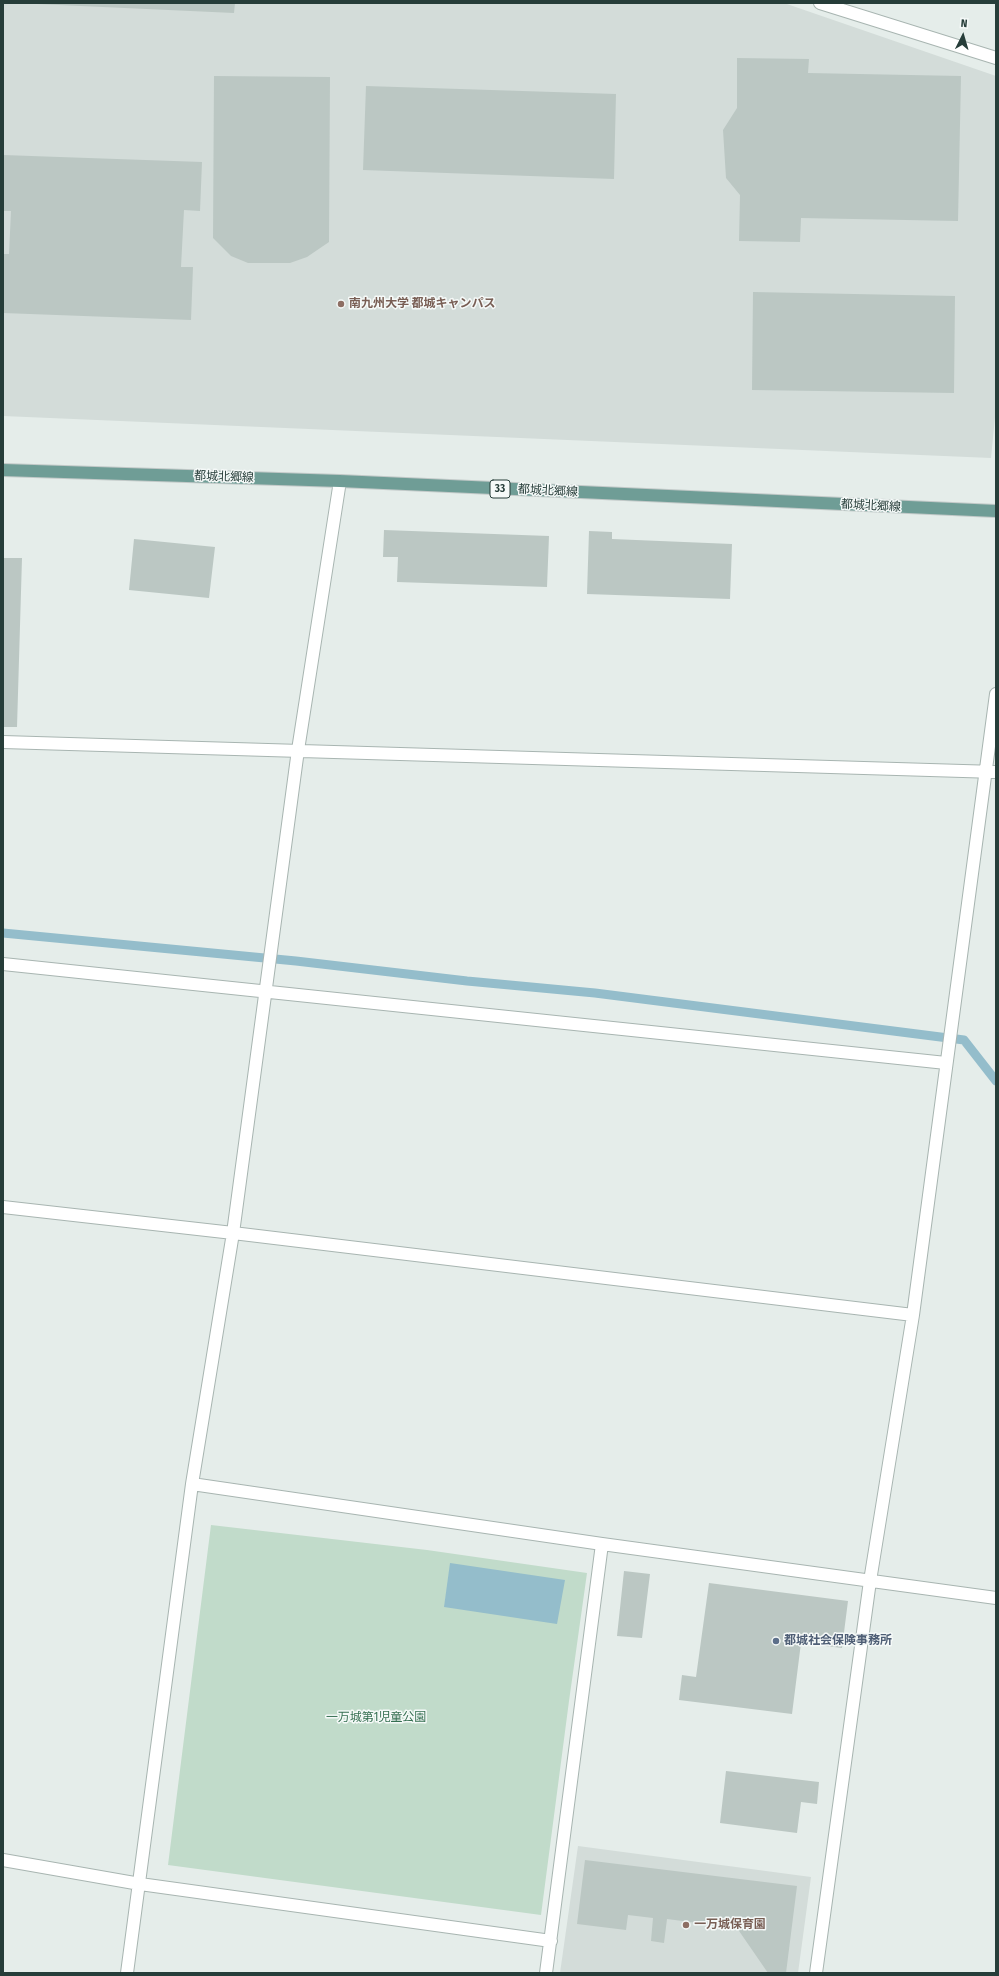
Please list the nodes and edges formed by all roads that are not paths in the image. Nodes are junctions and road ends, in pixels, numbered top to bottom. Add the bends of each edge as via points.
1 (820, 3) edge
2 (996, 58) edge
3 (3, 470) edge
4 (340, 482) junction
5 (996, 511) edge
6 (996, 694) edge
7 (3, 742) edge
8 (298, 750) junction
9 (990, 772) edge
10 (3, 964) edge
11 (264, 992) junction
12 (946, 1063) junction
13 (3, 1207) edge
14 (233, 1232) junction
15 (913, 1315) junction
16 (192, 1484) junction
17 (602, 1544) junction
18 (870, 1581) junction
19 (996, 1598) edge
20 (3, 1860) edge
21 (140, 1884) junction
22 (551, 1941) junction
23 (127, 1973) edge
24 (546, 1973) edge
25 (816, 1973) edge

1 - 2 street
3 - 4 main road, 都城北郷線 / 33
4 - 5 main road, 都城北郷線 / 33
4 - 8 street
6 - 9 street
7 - 8 street
8 - 9 street
8 - 11 street
9 - 12 street
10 - 11 street
11 - 12 street
11 - 14 street
12 - 15 street
13 - 14 street
14 - 15 street
14 - 16 street
15 - 18 street
16 - 17 street
16 - 21 street
17 - 18 street
17 - 22 street
18 - 19 street
18 - 25 street
20 - 21 street
21 - 22 street
21 - 23 street
22 - 24 street

